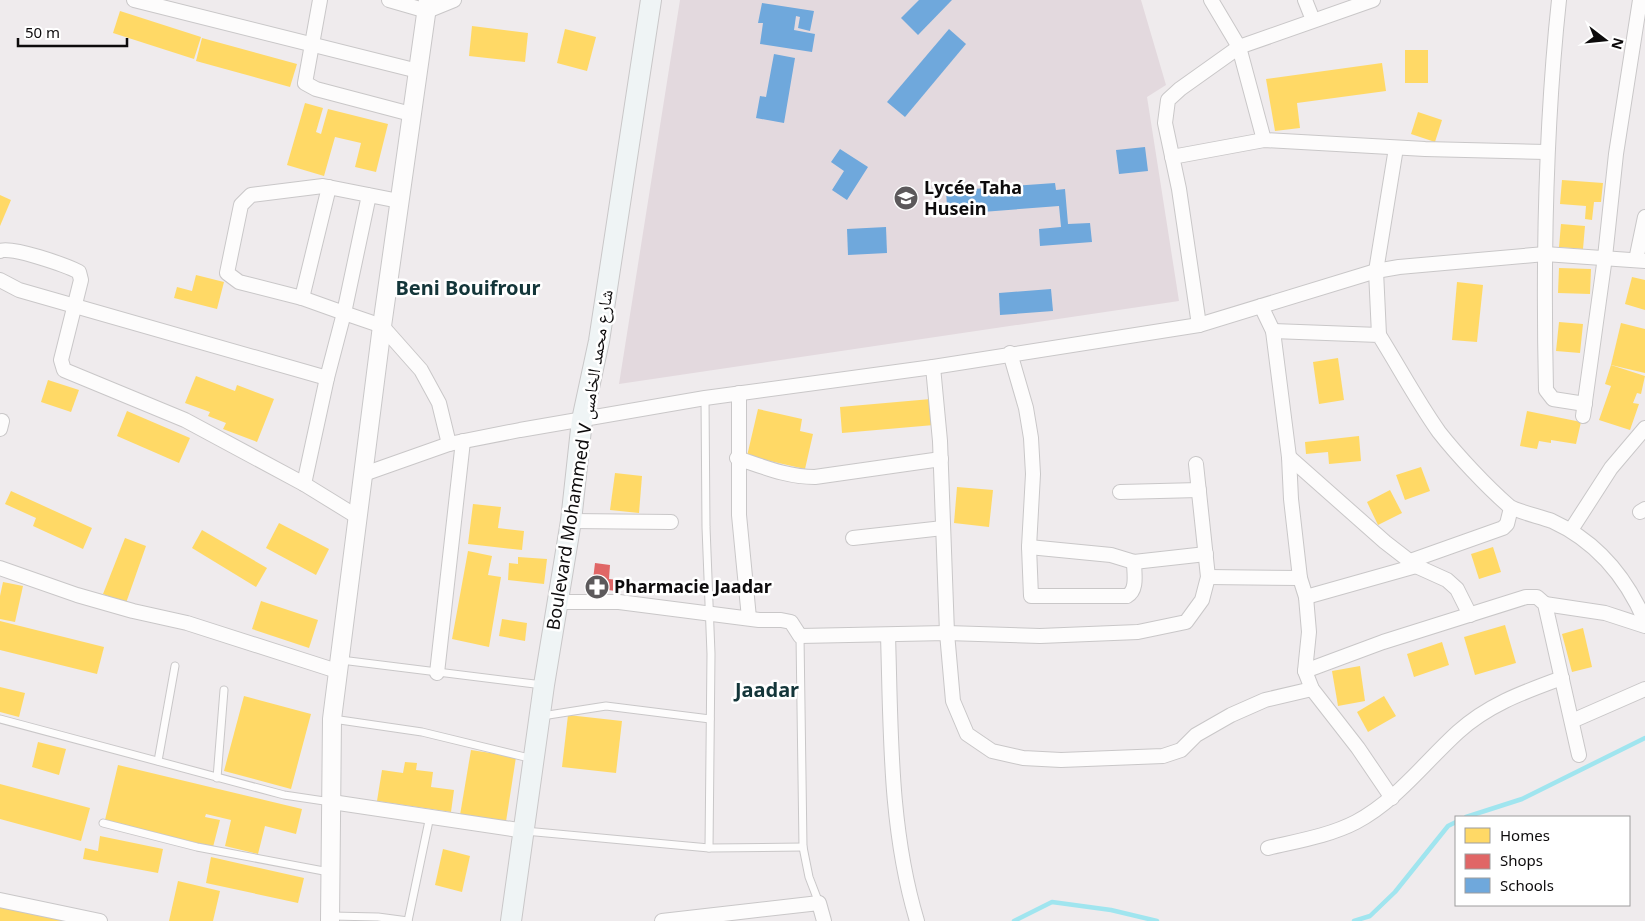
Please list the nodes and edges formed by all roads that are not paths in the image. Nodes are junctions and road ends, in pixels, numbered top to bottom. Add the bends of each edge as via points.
1 (320, 0) edge
2 (389, 0) edge
3 (454, 0) edge
4 (650, 0) edge
5 (1211, 0) edge
6 (1305, 0) edge
7 (1373, 0) edge
8 (1559, 0) edge
9 (1640, 0) edge
10 (142, 1) edge
11 (428, 6) edge
12 (1313, 20) junction
13 (311, 44) junction
14 (1238, 47) junction
15 (418, 71) junction
16 (411, 114) junction
17 (1264, 140) junction
18 (1396, 148) junction
19 (1546, 152) junction
20 (1172, 157) junction
21 (329, 187) junction
22 (369, 195) junction
23 (399, 201) junction
24 (1645, 217) edge
25 (0, 251) edge
26 (1545, 254) junction
27 (1605, 257) junction
28 (1641, 260) edge
29 (1376, 271) junction
30 (0, 280) edge
31 (302, 298) junction
32 (74, 306) junction
33 (1261, 306) junction
34 (344, 313) junction
35 (1199, 325) junction
36 (382, 326) junction
37 (1273, 331) junction
38 (1380, 335) junction
39 (1010, 353) junction
40 (932, 367) junction
41 (327, 378) junction
42 (739, 393) junction
43 (705, 398) junction
44 (582, 420) junction
45 (1645, 428) edge
46 (456, 443) junction
47 (1641, 443) edge
48 (1289, 457) junction
49 (737, 458) junction
50 (941, 459) junction
51 (1196, 464) dead end
52 (364, 474) junction
53 (304, 484) junction
54 (1199, 490) junction
55 (1120, 492) dead end
56 (1511, 508) junction
57 (356, 516) junction
58 (571, 521) junction
59 (671, 522) dead end
60 (943, 528) junction
61 (1571, 530) junction
62 (853, 538) dead end
63 (1029, 547) junction
64 (1206, 554) junction
65 (1134, 562) junction
66 (1413, 563) junction
67 (0, 568) edge
68 (1208, 577) junction
69 (1300, 578) junction
70 (1306, 597) junction
71 (558, 602) junction
72 (1545, 604) junction
73 (709, 612) junction
74 (1470, 616) junction
75 (749, 618) junction
76 (1645, 620) edge
77 (1645, 626) edge
78 (947, 633) junction
79 (888, 635) junction
80 (800, 636) junction
81 (338, 665) junction
82 (175, 666) dead end
83 (1306, 671) junction
84 (437, 673) junction
85 (1562, 678) junction
86 (544, 685) junction
87 (1312, 689) junction
88 (1645, 689) edge
89 (224, 690) dead end
90 (540, 716) junction
91 (0, 719) edge
92 (332, 719) junction
93 (710, 720) junction
94 (1572, 721) junction
95 (1579, 756) dead end
96 (533, 759) junction
97 (158, 761) junction
98 (217, 778) junction
99 (1392, 798) junction
100 (332, 802) junction
101 (430, 816) junction
102 (103, 822) dead end
103 (525, 831) junction
104 (803, 847) junction
105 (709, 848) junction
106 (1268, 848) dead end
107 (329, 872) junction
108 (0, 900) edge
109 (819, 903) junction
110 (330, 918) edge
111 (100, 921) edge
112 (408, 921) edge
113 (511, 921) edge
114 (671, 921) edge
115 (824, 921) edge
116 (917, 921) edge

1 - 13 street
2 - 11 street
3 - 11 street
4 - 44 main road, Boulevard Mohammed V شارع محمد الخامس via 599,341
5 - 14 street
6 - 12 street
7 - 12 street
8 - 19 street
9 - 27 street via 1616,154
10 - 13 street
11 - 15 street
12 - 14 street
13 - 15 street
13 - 16 street via 305,76 305,82 310,86
14 - 17 street
14 - 20 street via 1168,100 1165,123
15 - 16 street
16 - 23 street
17 - 18 street
17 - 20 street
18 - 19 street
18 - 29 street
19 - 26 street
20 - 35 street
21 - 22 street
21 - 31 street
21 - 31 street via 293,188 251,195 241,205 236,223 227,273 240,282
22 - 23 street
22 - 34 street
23 - 36 street
24 - 28 street
25 - 32 street via 6,248 16,250 78,271 80,280
26 - 27 street
26 - 27 street via 1546,390 1553,399 1584,410
26 - 29 street
27 - 28 street
29 - 33 street
29 - 38 street
30 - 32 street via 19,290
31 - 34 street
32 - 41 street
32 - 53 street via 61,360 64,370 185,420
33 - 35 street
33 - 37 street
34 - 36 street
34 - 41 street
35 - 39 street
36 - 46 street via 431,386
36 - 52 street
37 - 38 street
37 - 48 street
38 - 56 street via 1440,432
39 - 40 street
39 - 63 street via 1026,408 1030,438 1033,474
40 - 42 street
40 - 50 street
41 - 53 street
42 - 43 street
42 - 49 street
43 - 44 street
43 - 73 lane
44 - 46 street
44 - 58 main road, Boulevard Mohammed V شارع محمد الخامس
45 - 47 street
46 - 52 street
46 - 84 street
47 - 61 street via 1611,468
48 - 66 street
48 - 69 street
49 - 50 street via 799,477
49 - 75 street
50 - 60 street
51 - 54 street
52 - 57 street
53 - 57 street
54 - 55 street
54 - 64 street
56 - 61 street
56 - 66 street via 1503,528
57 - 81 street
58 - 59 street
58 - 71 main road, Boulevard Mohammed V شارع محمد الخامس
60 - 62 street
60 - 78 street
61 - 76 street via 1614,568 1635,598
63 - 65 street via 1111,554
63 - 65 street via 1030,596 1127,596 1134,587
64 - 65 street
64 - 68 street
66 - 70 street
66 - 74 street via 1457,588
67 - 81 street via 77,595
68 - 69 street
68 - 78 street via 1202,600 1186,622 1138,632 1040,636
69 - 70 street
70 - 83 street via 1309,632
71 - 73 street via 619,602
71 - 86 main road, Boulevard Mohammed V شارع محمد الخامس
72 - 74 street via 1542,599 1530,596
72 - 77 street via 1605,614
72 - 85 street
73 - 75 street
73 - 93 lane
74 - 83 street via 1383,642
75 - 80 street via 790,622
78 - 79 street
78 - 87 street via 953,701 968,734 992,751 1023,758 1070,760 1163,756 1181,750 1196,735 1231,715 1265,700
79 - 80 street
79 - 116 street via 895,811
80 - 104 lane
81 - 84 lane
81 - 92 street
82 - 97 lane
83 - 87 street
84 - 86 lane
85 - 94 street
85 - 99 street via 1501,701 1485,711 1459,731
86 - 90 main road, Boulevard Mohammed V شارع محمد الخامس
87 - 99 street
88 - 94 street
89 - 98 lane
90 - 93 lane via 606,706
90 - 96 main road, Boulevard Mohammed V شارع محمد الخامس
91 - 97 lane
92 - 96 lane via 422,732
92 - 100 street
93 - 105 lane
94 - 95 street
96 - 103 main road, Boulevard Mohammed V شارع محمد الخامس
97 - 98 lane
98 - 100 lane via 284,795
99 - 106 street via 1355,822
100 - 101 street
100 - 107 street
101 - 103 street
101 - 112 lane
102 - 107 lane via 196,847
103 - 105 lane
103 - 113 main road, Boulevard Mohammed V شارع محمد الخامس
104 - 105 lane
104 - 109 lane
107 - 110 street
108 - 111 street
109 - 114 street
109 - 115 street
110 - 112 lane via 378,917

